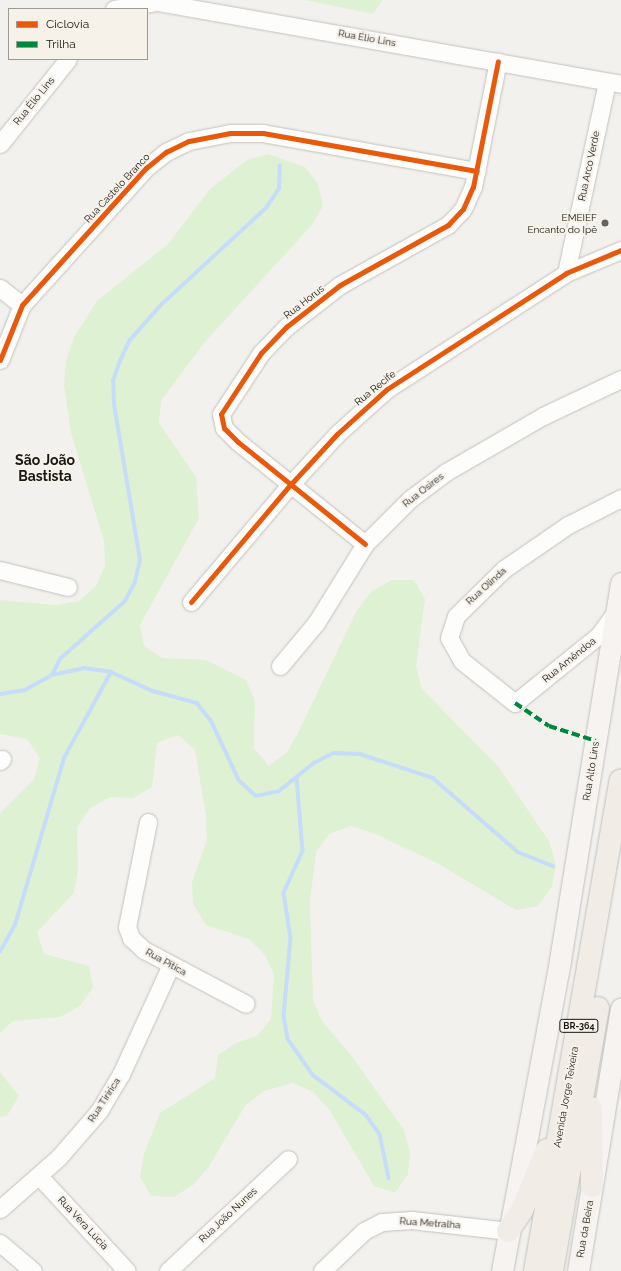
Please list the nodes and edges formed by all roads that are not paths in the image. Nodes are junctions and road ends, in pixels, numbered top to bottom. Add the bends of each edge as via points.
1 (157, 1) edge
2 (119, 8) edge
3 (67, 60) edge
4 (498, 61) junction
5 (614, 83) edge
6 (0, 144) edge
7 (477, 170) junction
8 (621, 250) edge
9 (566, 273) junction
10 (0, 288) edge
11 (22, 305) junction
12 (0, 360) edge
13 (621, 378) edge
14 (290, 485) junction
15 (621, 498) edge
16 (365, 544) junction
17 (0, 570) edge
18 (621, 583) edge
19 (68, 587) dead end
20 (191, 602) dead end
21 (616, 611) junction
22 (280, 666) dead end
23 (515, 703) joint
24 (621, 780) edge
25 (148, 822) dead end
26 (621, 874) edge
27 (171, 965) junction
28 (246, 1004) dead end
29 (598, 1008) junction
30 (620, 1018) edge
31 (561, 1120) junction
32 (288, 1159) dead end
33 (39, 1176) junction
34 (592, 1186) junction
35 (0, 1209) edge
36 (508, 1231) junction
37 (0, 1243) edge
38 (33, 1271) edge
39 (127, 1271) edge
40 (168, 1271) edge
41 (322, 1271) edge
42 (502, 1271) edge
43 (535, 1271) edge
44 (552, 1271) edge
45 (578, 1271) edge

1 - 2 street, Rua Élio Lins
1 - 4 street, Rua Élio Lins
3 - 6 street, Rua Élio Lins
4 - 5 street, Rua Élio Lins
4 - 7 street, Rua Horus
5 - 9 street, Rua Arco Verde
7 - 11 street, Rua Castelo Branco via 263,132 230,133 190,141 166,152 146,168
7 - 14 street, Rua Horus via 468,200 448,225 355,276 312,305 261,353 226,402 221,414 224,428
8 - 9 street, Rua Recife
9 - 14 street, Rua Recife via 387,389 337,434
10 - 11 street
11 - 12 street, Rua Castelo Branco
13 - 16 street, Rua Osires via 543,416 446,472 410,499
14 - 16 street, Rua Horus
14 - 20 street, Rua Recife
15 - 23 street, Rua Olinda via 568,525 504,570 463,606 451,624 449,638 456,655
16 - 22 street, Rua Osires via 316,623
17 - 19 street
18 - 21 main road, Rua Alto Lins
21 - 23 street, Rua Amêndoa via 599,635
21 - 36 main road, Rua Alto Lins via 560,960
24 - 31 highway, Avenida Jorge Teixeira / BR-364
25 - 27 street, Rua Pitica via 127,927 134,943
26 - 29 highway, Avenida Jorge Teixeira / BR-364
27 - 28 street, Rua Pitica
27 - 33 street, Rua Tiririca via 103,1104 83,1132
29 - 34 highway via 589,1160
29 - 44 highway, Avenida Jorge Teixeira / BR-364
30 - 34 main road, Rua da Beira
31 - 36 highway via 522,1210
31 - 43 highway, Avenida Jorge Teixeira / BR-364
32 - 40 street, Rua João Nunes
33 - 35 street, Rua Tiririca
33 - 39 street, Rua Vera Lúcia
34 - 45 main road, Rua da Beira
36 - 41 street, Rua Metralha via 412,1220 382,1222 364,1231
36 - 42 main road
37 - 38 street

